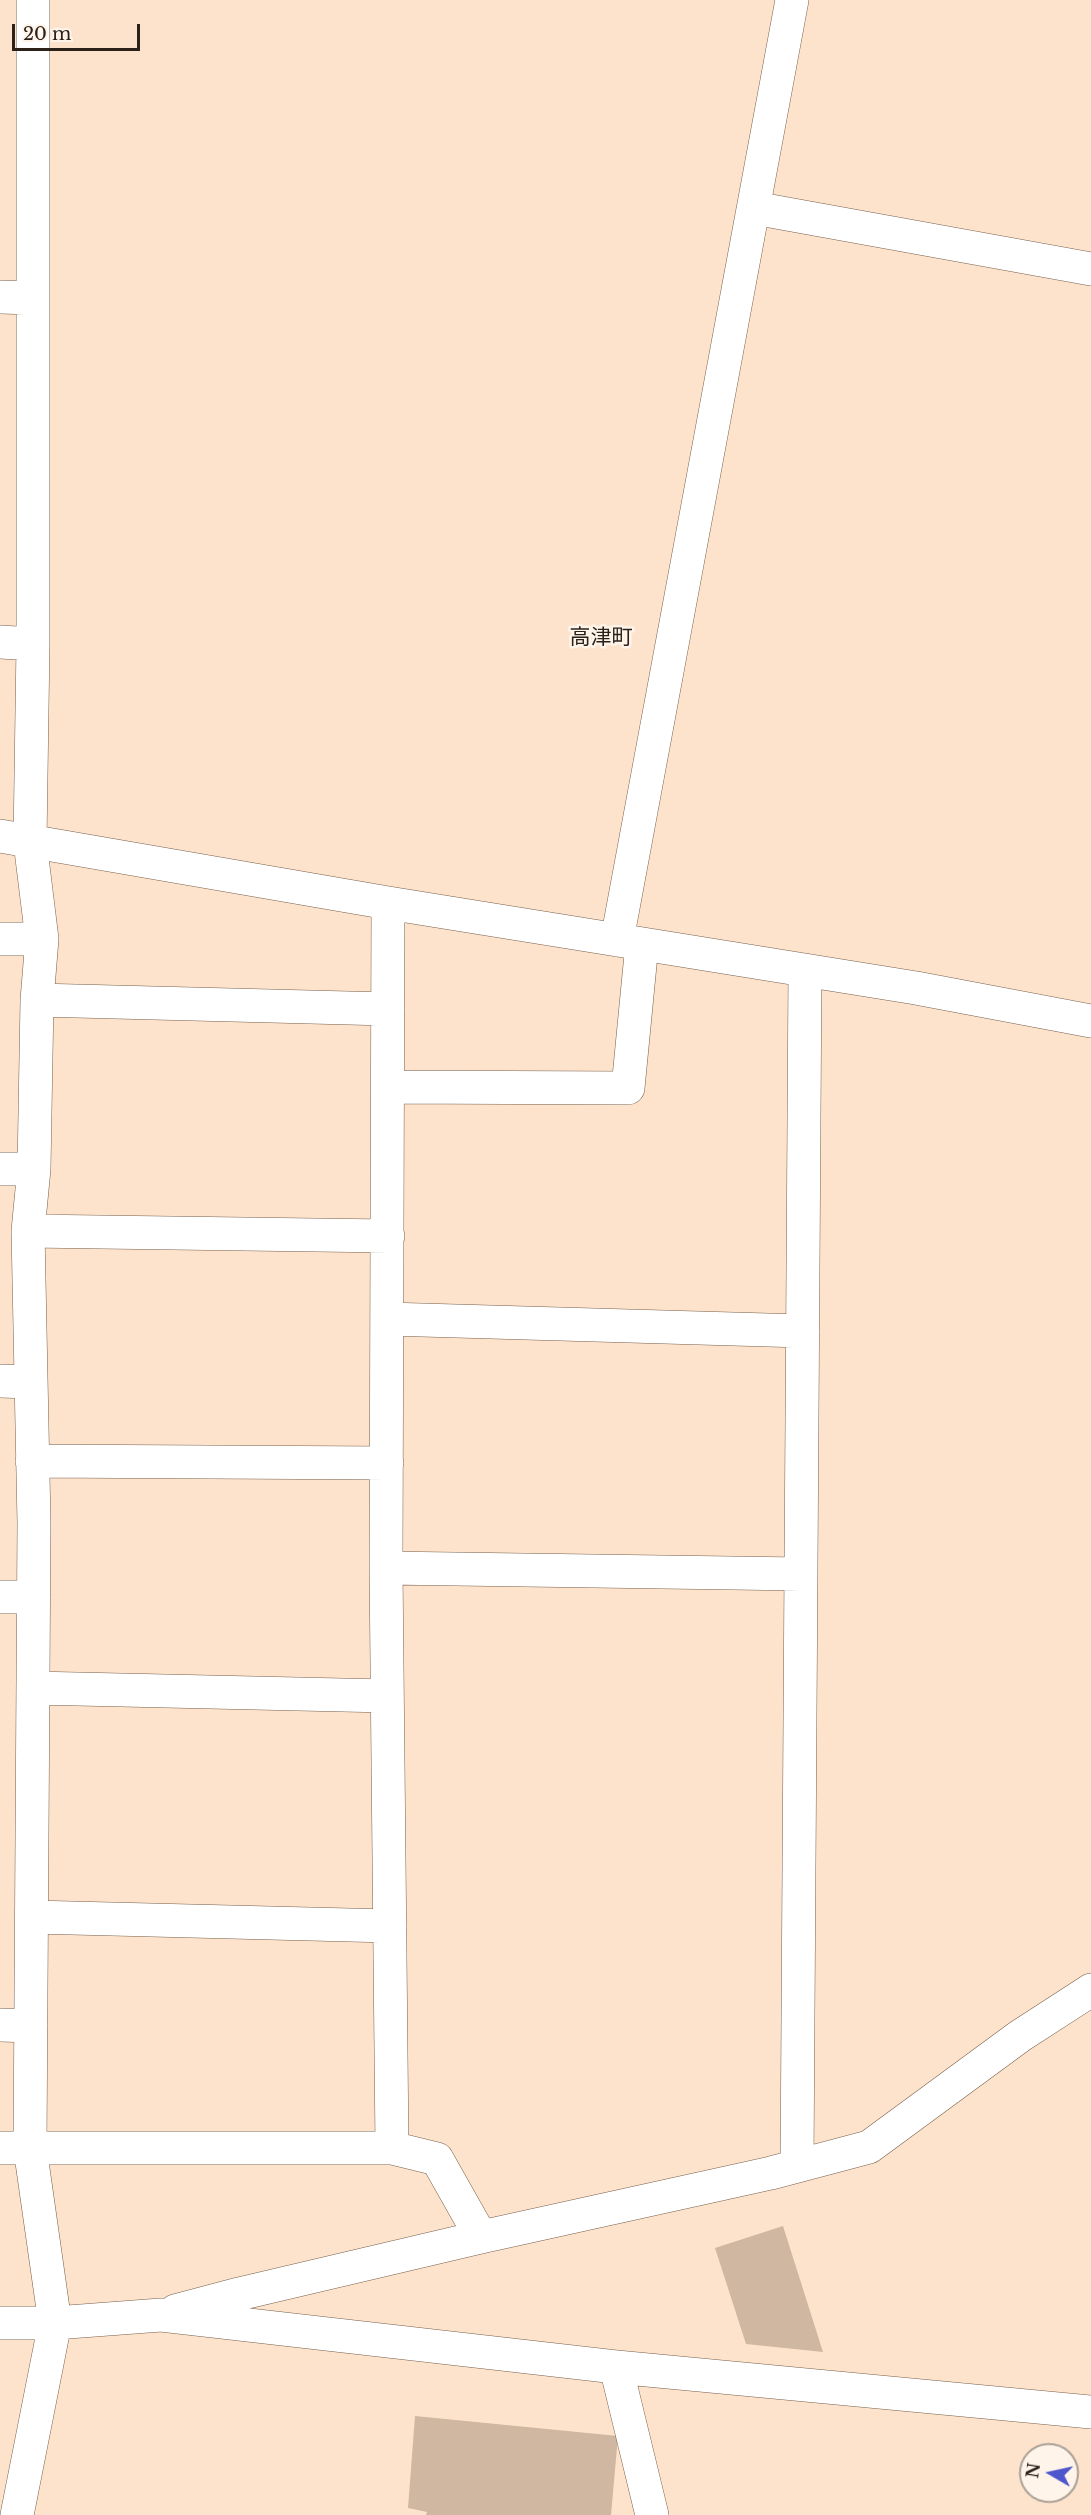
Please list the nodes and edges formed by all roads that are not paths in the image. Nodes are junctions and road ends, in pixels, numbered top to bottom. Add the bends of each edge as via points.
1 (33, 0) edge
2 (792, 0) edge
3 (754, 208) junction
4 (1091, 270) edge
5 (0, 297) edge
6 (33, 298) junction
7 (0, 642) edge
8 (33, 644) junction
9 (15, 839) edge
10 (388, 903) junction
11 (0, 939) edge
12 (42, 939) junction
13 (630, 942) junction
14 (805, 970) junction
15 (37, 1000) junction
16 (388, 1009) junction
17 (1091, 1021) edge
18 (388, 1087) junction
19 (0, 1169) edge
20 (34, 1169) junction
21 (28, 1231) junction
22 (388, 1236) junction
23 (387, 1319) junction
24 (803, 1331) junction
25 (15, 1382) edge
26 (32, 1461) junction
27 (387, 1463) junction
28 (386, 1568) junction
29 (801, 1574) junction
30 (0, 1597) edge
31 (34, 1597) junction
32 (33, 1688) junction
33 (387, 1696) junction
34 (32, 1917) junction
35 (390, 1926) junction
36 (1091, 1990) edge
37 (15, 2026) edge
38 (15, 2148) edge
39 (392, 2148) junction
40 (796, 2166) junction
41 (481, 2237) junction
42 (161, 2315) junction
43 (0, 2323) edge
44 (55, 2323) junction
45 (616, 2367) junction
46 (1091, 2412) edge
47 (17, 2515) edge
48 (652, 2515) edge

1 - 6 street
2 - 3 street
3 - 4 street
3 - 13 street
5 - 6 street
6 - 8 street
7 - 8 street
8 - 9 street
9 - 10 street
9 - 12 street
10 - 13 street
10 - 16 street
11 - 12 street
12 - 15 street
13 - 14 street
13 - 18 street via 628,1088
14 - 17 street
14 - 24 street
15 - 16 street
15 - 20 street
16 - 18 street
18 - 22 street
19 - 20 street
20 - 21 street
21 - 22 street
21 - 25 street
22 - 23 street
23 - 24 street
23 - 27 street
24 - 29 street
25 - 26 street
26 - 27 street
26 - 31 street
27 - 28 street
28 - 29 street
28 - 33 street
29 - 40 street
30 - 31 street
31 - 32 street
32 - 33 street
32 - 34 street
33 - 35 street
34 - 35 street
34 - 37 street
35 - 39 street
36 - 40 street via 1020,2036 869,2147
37 - 38 street
38 - 39 street
38 - 44 street
39 - 41 street via 437,2159
40 - 41 street
41 - 42 street
42 - 44 street
42 - 45 street
43 - 44 street
44 - 47 street
45 - 46 street
45 - 48 street

